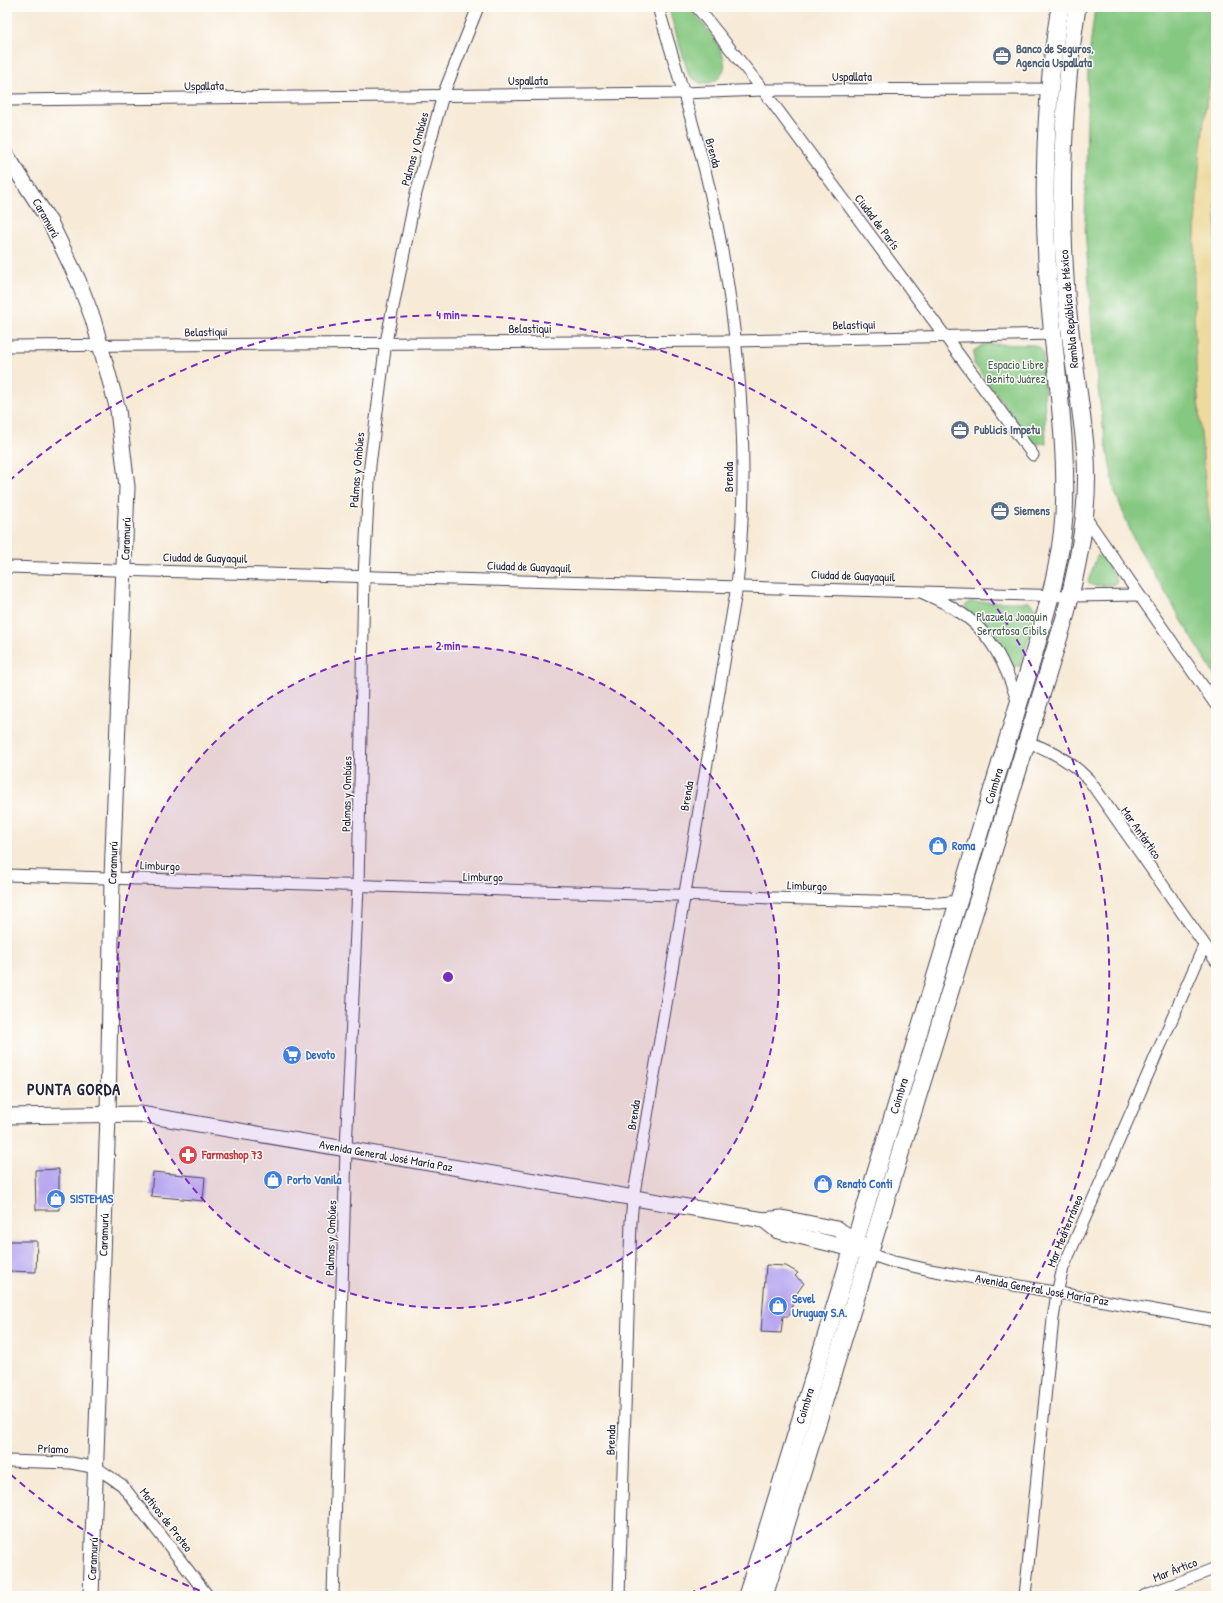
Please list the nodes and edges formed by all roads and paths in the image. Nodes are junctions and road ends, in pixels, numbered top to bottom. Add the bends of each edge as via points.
1 (478, 7) edge
2 (658, 7) edge
3 (697, 7) edge
4 (1060, 7) edge
5 (1077, 7) edge
6 (1049, 89) junction
7 (763, 90) junction
8 (683, 93) junction
9 (442, 95) junction
10 (7, 100) edge
11 (7, 156) edge
12 (1053, 334) junction
13 (946, 336) junction
14 (735, 341) junction
15 (386, 342) junction
16 (7, 346) edge
17 (100, 346) junction
18 (1033, 454) dead end
19 (1064, 461) joint
20 (1085, 517) junction
21 (7, 567) edge
22 (125, 570) junction
23 (364, 575) junction
24 (737, 586) junction
25 (921, 591) junction
26 (1050, 595) junction
27 (1139, 595) junction
28 (1070, 596) junction
29 (1018, 705) junction
30 (1216, 706) edge
31 (1027, 742) junction
32 (7, 876) edge
33 (112, 878) junction
34 (358, 887) junction
35 (684, 895) junction
36 (959, 901) junction
37 (1204, 946) junction
38 (1216, 961) edge
39 (108, 1115) junction
40 (7, 1116) edge
41 (346, 1149) junction
42 (633, 1199) junction
43 (854, 1245) junction
44 (869, 1254) junction
45 (1057, 1293) junction
46 (1216, 1320) edge
47 (7, 1461) edge
48 (97, 1468) junction
49 (1216, 1568) edge
50 (91, 1596) edge
51 (208, 1596) edge
52 (333, 1596) edge
53 (618, 1596) edge
54 (747, 1596) edge
55 (764, 1596) edge
56 (1026, 1596) edge
57 (1144, 1596) edge

1 - 9 street, Palmas y Ombúes
2 - 8 street, Brenda
3 - 7 street, Ciudad de París
4 - 6 main road, Rambla República de México
5 - 20 main road, Rambla República de México via 1066,87 1063,235 1066,294 1085,447
6 - 7 street, Uspallata
6 - 12 main road, Rambla República de México via 1045,176 1046,241
7 - 8 street, Uspallata
7 - 13 street, Ciudad de París
8 - 9 street, Uspallata
8 - 14 street, Brenda via 711,195
9 - 10 street, Uspallata
9 - 15 street, Palmas y Ombúes via 416,193
11 - 17 main road, Caramurú via 37,200 64,250 93,319
12 - 13 street, Belastiqui
12 - 19 main road, Rambla República de México
13 - 14 street, Belastiqui
13 - 18 street, Ciudad de París
14 - 15 street, Belastiqui
14 - 24 street, Brenda via 742,462
15 - 17 street, Belastiqui
15 - 23 street, Palmas y Ombúes via 370,465
16 - 17 street, Belastiqui
17 - 22 main road, Caramurú via 118,410 124,454 127,487
19 - 26 main road, Coimbra via 1064,516
20 - 27 street
20 - 28 main road, Coimbra via 1080,556
21 - 22 street, Ciudad de Guayaquil
22 - 23 street, Ciudad de Guayaquil
22 - 33 main road, Caramurú
23 - 24 street, Ciudad de Guayaquil
23 - 34 street, Palmas y Ombúes
24 - 25 street, Ciudad de Guayaquil
24 - 35 street, Brenda
25 - 26 street, Ciudad de Guayaquil
25 - 29 street via 957,610 982,632 1009,674
26 - 28 street
26 - 29 main road, Coimbra
27 - 28 street
27 - 30 street
28 - 31 main road, Coimbra
29 - 36 main road, Coimbra
31 - 37 street, Mar Antártico via 1064,758 1089,780
31 - 44 main road, Coimbra
32 - 33 street, Limburgo
33 - 34 street, Limburgo via 339,884
33 - 39 main road, Caramurú
34 - 35 street, Limburgo
34 - 41 street, Palmas y Ombúes
35 - 36 street, Limburgo via 940,903
35 - 42 street, Brenda
36 - 43 main road, Coimbra
37 - 38 street, Mar Antártico
37 - 45 street, Mar Mediterráneo via 1069,1251
39 - 40 main road, Avenida General José María Paz
39 - 41 main road, Avenida General José María Paz via 140,1114
39 - 48 main road, Caramurú
41 - 42 main road, Avenida General José María Paz
41 - 52 street, Palmas y Ombúes
42 - 43 main road, Avenida General José María Paz via 764,1220 782,1218 837,1229
42 - 53 street, Brenda
43 - 44 main road, Avenida General José María Paz
43 - 54 main road, Coimbra
44 - 45 street, Avenida General José María Paz via 930,1270
44 - 55 main road, Coimbra
45 - 46 street, Avenida General José María Paz
45 - 56 street, Mar Mediterráneo
47 - 48 street, Príamo via 71,1463
48 - 50 main road, Caramurú
48 - 51 street, Motivos de Proteo via 122,1485
49 - 57 street, Mar Ártico

